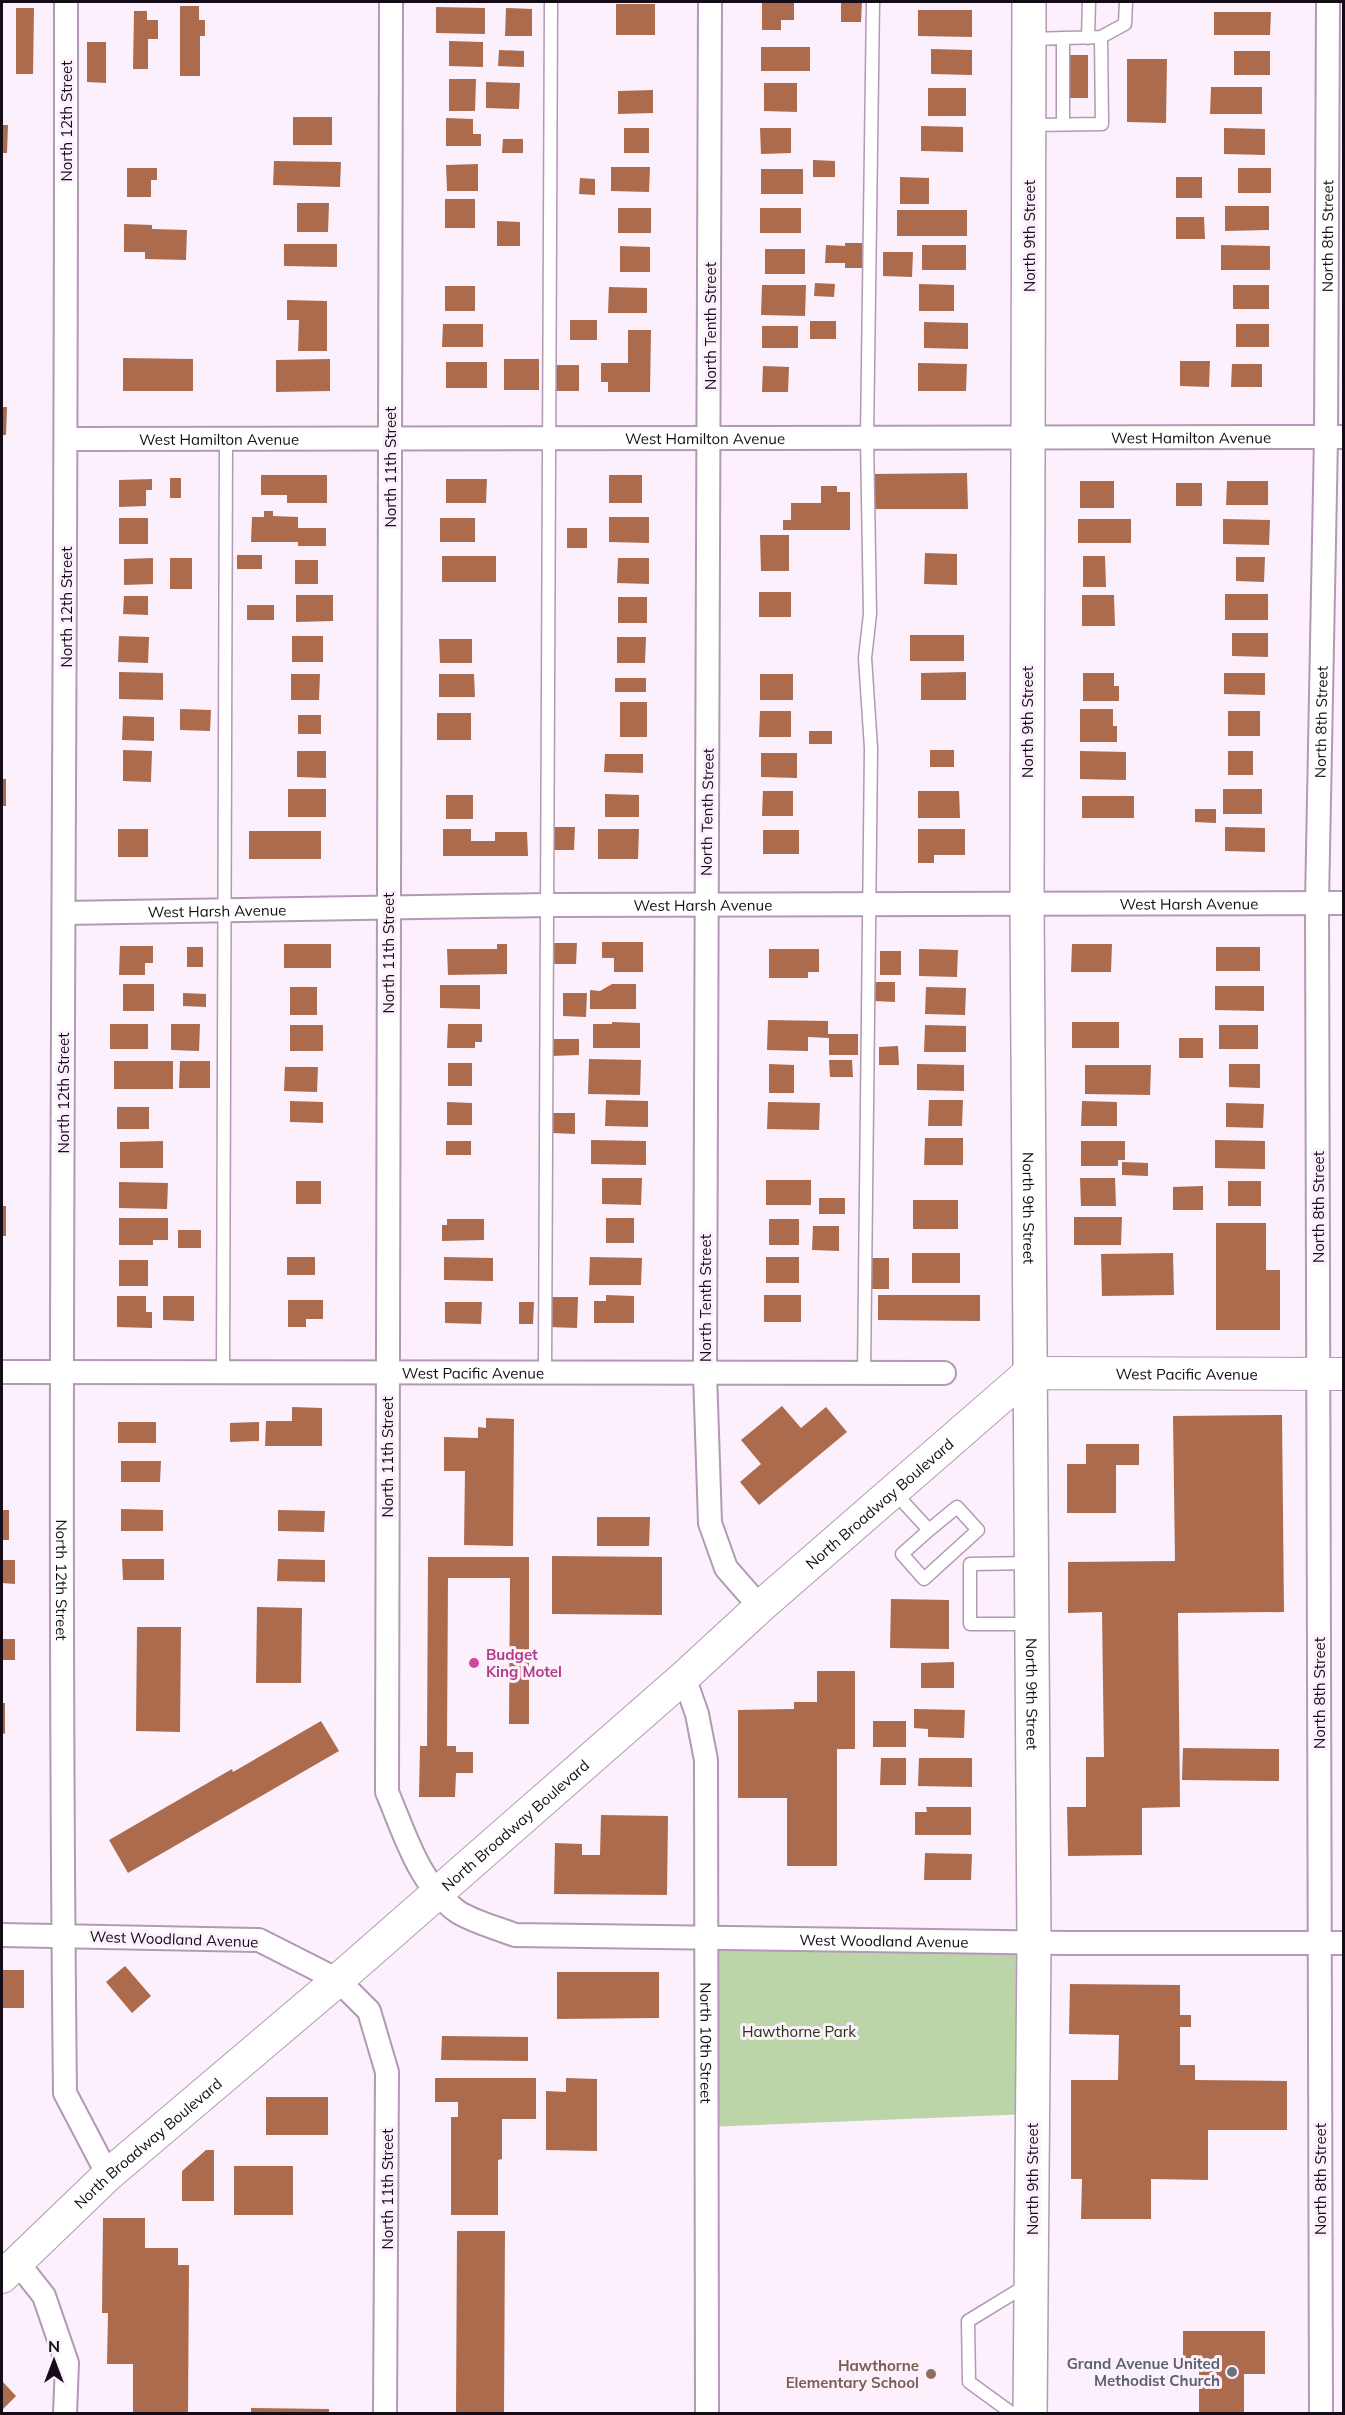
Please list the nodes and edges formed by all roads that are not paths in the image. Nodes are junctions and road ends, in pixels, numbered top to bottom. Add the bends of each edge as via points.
1 (66, 2) edge
2 (391, 2) edge
3 (551, 2) edge
4 (710, 2) edge
5 (873, 2) edge
6 (1029, 2) edge
7 (1089, 2) edge
8 (1126, 2) edge
9 (1328, 2) edge
10 (1095, 37) junction
11 (1063, 38) junction
12 (1029, 39) junction
13 (1063, 124) junction
14 (1030, 125) junction
15 (1335, 437) edge
16 (549, 438) junction
17 (710, 438) junction
18 (867, 438) junction
19 (1028, 438) junction
20 (67, 439) junction
21 (226, 439) junction
22 (390, 439) junction
23 (1027, 903) junction
24 (1317, 903) junction
25 (1344, 903) edge
26 (706, 904) junction
27 (870, 904) junction
28 (546, 905) junction
29 (388, 907) junction
30 (226, 910) junction
31 (64, 913) junction
32 (2, 1372) edge
33 (63, 1372) junction
34 (223, 1372) junction
35 (387, 1372) junction
36 (546, 1372) junction
37 (705, 1373) junction
38 (864, 1373) junction
39 (944, 1373) dead end
40 (1029, 1373) junction
41 (1331, 1374) edge
42 (893, 1491) junction
43 (929, 1530) junction
44 (951, 1556) junction
45 (1030, 1563) junction
46 (970, 1564) junction
47 (760, 1606) junction
48 (1031, 1624) junction
49 (684, 1677) junction
50 (437, 1892) junction
51 (2, 1935) edge
52 (63, 1935) junction
53 (706, 1937) junction
54 (1034, 1943) junction
55 (1320, 1943) junction
56 (1344, 1943) edge
57 (338, 1980) junction
58 (108, 2175) junction
59 (10, 2270) edge
60 (1031, 2283) junction
61 (66, 2414) edge
62 (385, 2414) edge
63 (707, 2414) edge
64 (1013, 2414) edge
65 (1030, 2414) edge
66 (1321, 2414) edge

1 - 20 street, North 12th Street
2 - 22 street, North 11th Street
3 - 16 lane
4 - 17 street, North Tenth Street
5 - 18 lane
6 - 12 main road, North 9th Street
7 - 10 lane
8 - 10 lane via 1125,24
9 - 15 street, North 8th Street
10 - 11 lane
10 - 13 lane via 1102,124
11 - 12 lane
11 - 13 lane
12 - 14 main road, North 9th Street
13 - 14 lane
14 - 19 main road, North 9th Street
15 - 19 street, West Hamilton Avenue
15 - 24 street, North 8th Street
16 - 17 street, West Hamilton Avenue
16 - 22 street, West Hamilton Avenue
16 - 28 lane
17 - 18 street, West Hamilton Avenue
17 - 26 street, North Tenth Street
18 - 19 street, West Hamilton Avenue
18 - 27 lane via 870,614 865,658 871,748
19 - 23 main road, North 9th Street
20 - 21 street, West Hamilton Avenue
20 - 31 street, North 12th Street
21 - 22 street, West Hamilton Avenue
21 - 30 lane
22 - 29 street, North 11th Street
23 - 24 street, West Harsh Avenue
23 - 27 street, West Harsh Avenue
23 - 40 main road, North 9th Street
24 - 25 street, West Harsh Avenue
24 - 41 street, North 8th Street
26 - 27 street, West Harsh Avenue
26 - 28 street, West Harsh Avenue
26 - 37 street, North Tenth Street
27 - 38 lane
28 - 29 street, West Harsh Avenue
28 - 36 lane
29 - 30 street, West Harsh Avenue
29 - 35 street, North 11th Street
30 - 31 street, West Harsh Avenue
30 - 34 lane
31 - 33 street, North 12th Street
32 - 33 street, West Pacific Avenue
33 - 34 street, West Pacific Avenue
33 - 52 street, North 12th Street
34 - 35 street, West Pacific Avenue
35 - 36 street, West Pacific Avenue
35 - 50 street, North 11th Street via 387,1792 417,1864
36 - 37 street, West Pacific Avenue
37 - 38 street, West Pacific Avenue
37 - 47 street, North Tenth Street via 710,1523 726,1568
38 - 39 street, West Pacific Avenue
40 - 41 main road, West Pacific Avenue
40 - 42 main road, North Broadway Boulevard
40 - 45 main road, North 9th Street
41 - 55 street, North 8th Street
42 - 43 lane
42 - 47 main road, North Broadway Boulevard
43 - 44 lane via 957,1507 978,1530 962,1541
43 - 44 lane via 917,1545 902,1554 924,1579 935,1565
44 - 46 lane
45 - 46 lane
45 - 48 main road, North 9th Street
46 - 48 lane via 970,1624
47 - 49 main road, North Broadway Boulevard
48 - 54 main road, North 9th Street
49 - 50 main road, North Broadway Boulevard
49 - 53 street, North 10th Street via 697,1714 706,1760
50 - 53 street, West Woodland Avenue via 459,1912 515,1935
50 - 57 main road, North Broadway Boulevard
51 - 52 street, West Woodland Avenue
52 - 57 street, West Woodland Avenue via 259,1940
52 - 58 street, North 12th Street via 65,2093
53 - 54 street, West Woodland Avenue
53 - 63 street, North 10th Street
54 - 55 street, West Woodland Avenue
54 - 60 main road, North 9th Street
55 - 56 street, West Woodland Avenue
55 - 66 street, North 8th Street
57 - 58 main road, North Broadway Boulevard
57 - 62 street, North 11th Street via 369,2011 387,2073
58 - 59 main road, North Broadway Boulevard
59 - 61 street via 44,2296 67,2363
60 - 64 lane via 968,2321 969,2382
60 - 65 main road, North 9th Street

